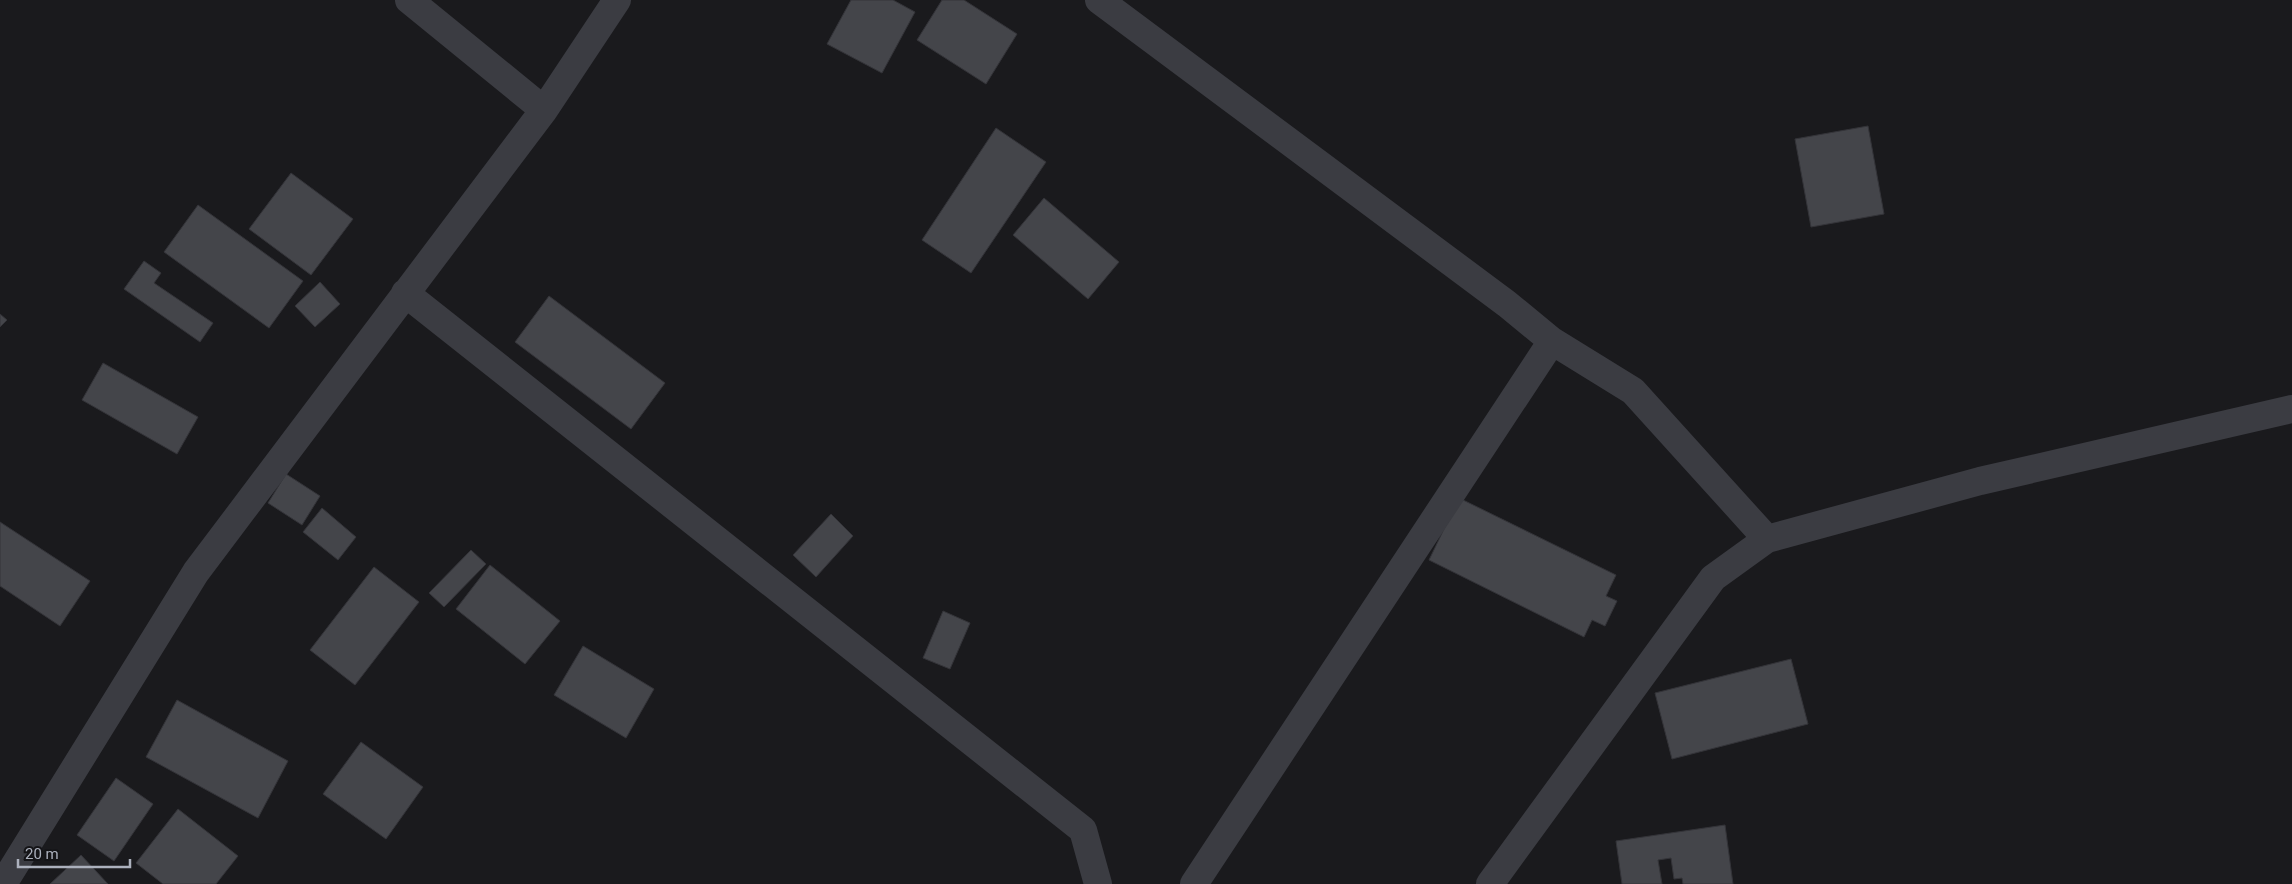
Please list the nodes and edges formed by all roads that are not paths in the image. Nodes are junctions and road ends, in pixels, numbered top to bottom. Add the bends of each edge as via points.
1 (409, 0) edge
2 (617, 0) edge
3 (1099, 0) edge
4 (544, 110) junction
5 (405, 294) junction
6 (1552, 341) junction
7 (2292, 409) edge
8 (1767, 539) junction
9 (3, 884) edge
10 (1098, 884) edge
11 (1194, 884) edge
12 (1490, 884) edge

1 - 4 street
2 - 4 street
3 - 6 street
4 - 5 street
5 - 9 street via 196,572
5 - 10 street via 1083,830
6 - 8 street via 1633,391
6 - 11 street
7 - 8 street via 1980,481
8 - 12 street via 1712,578

